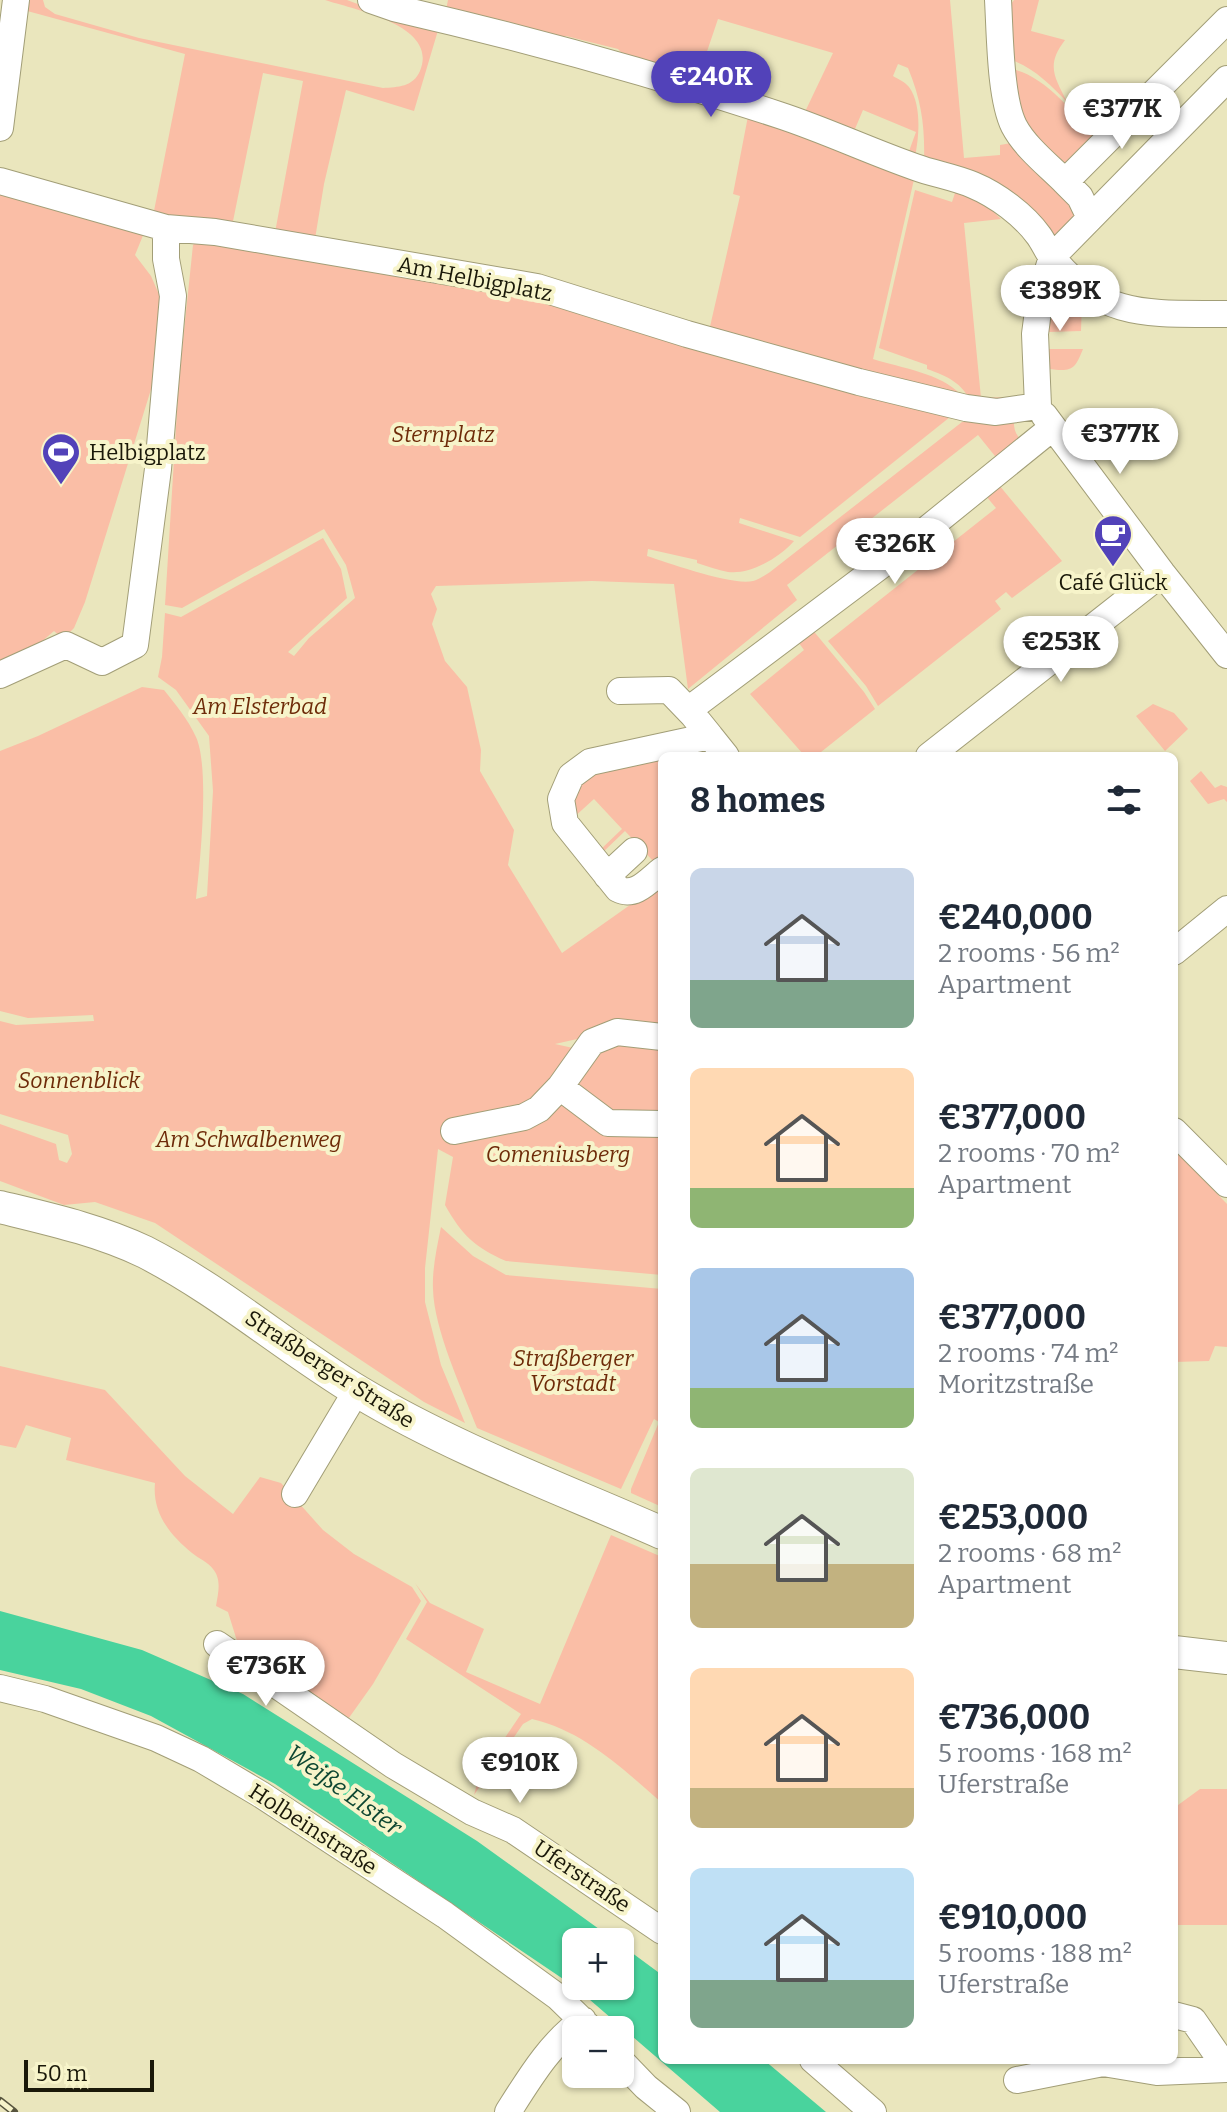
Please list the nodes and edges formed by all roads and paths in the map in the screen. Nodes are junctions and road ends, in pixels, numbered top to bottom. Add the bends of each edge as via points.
1 (16, 0) edge
2 (371, 0) edge
3 (998, 0) edge
4 (1227, 20) edge
5 (1227, 79) edge
6 (0, 128) edge
7 (0, 181) edge
8 (1065, 182) junction
9 (1090, 218) junction
10 (166, 228) junction
11 (1052, 257) junction
12 (1227, 314) edge
13 (1038, 406) junction
14 (1052, 428) junction
15 (1162, 573) junction
16 (1227, 655) edge
17 (0, 675) edge
18 (620, 691) dead end
19 (710, 736) edge
20 (934, 752) edge
21 (634, 851) dead end
22 (658, 873) edge
23 (607, 876) junction
24 (1227, 909) edge
25 (1178, 949) edge
26 (658, 1037) edge
27 (560, 1087) junction
28 (658, 1124) edge
29 (454, 1131) dead end
30 (1178, 1135) edge
31 (1227, 1184) edge
32 (0, 1207) edge
33 (357, 1390) junction
34 (295, 1494) dead end
35 (658, 1531) edge
36 (217, 1644) dead end
37 (1178, 1652) edge
38 (1227, 1658) edge
39 (0, 1688) edge
40 (658, 1928) edge
41 (578, 2016) edge
42 (1178, 2016) edge
43 (562, 2037) edge
44 (818, 2064) edge
45 (1098, 2064) edge
46 (1109, 2064) edge
47 (634, 2075) edge
48 (1017, 2080) dead end
49 (508, 2112) edge
50 (677, 2112) edge
51 (873, 2112) edge

1 - 6 street
2 - 11 street via 652,75 974,185 1016,211
3 - 8 street via 1013,125
4 - 8 street
5 - 9 street
7 - 10 street, Am Helbigplatz
8 - 9 street
9 - 11 street
10 - 13 street, Am Helbigplatz via 537,287 687,334 966,408 996,412
10 - 17 street via 173,296 135,645 102,662 66,645
11 - 12 street via 1088,294 1128,310
11 - 13 street via 1035,334
13 - 14 street
14 - 15 street
14 - 19 street via 695,705
15 - 16 street
15 - 20 street
18 - 19 street via 669,690
19 - 23 street via 590,762 571,776 561,799 565,823
21 - 23 street
22 - 23 street via 625,893
24 - 25 street
26 - 27 street via 617,1032 592,1042
27 - 28 street via 608,1123
27 - 29 street via 524,1117
30 - 31 street
32 - 33 main road, Straßberger Straße via 143,1252 192,1278
33 - 34 street
33 - 35 main road, Straßberger Straße via 428,1431
36 - 40 street, Uferstraße via 393,1765 513,1830
37 - 38 main road
39 - 41 street, Holbeinstraße via 156,1738 201,1759 445,1915
42 - 46 street via 1193,2020 1227,2069 1157,2072
43 - 49 street
44 - 51 street
45 - 48 street
47 - 50 street

